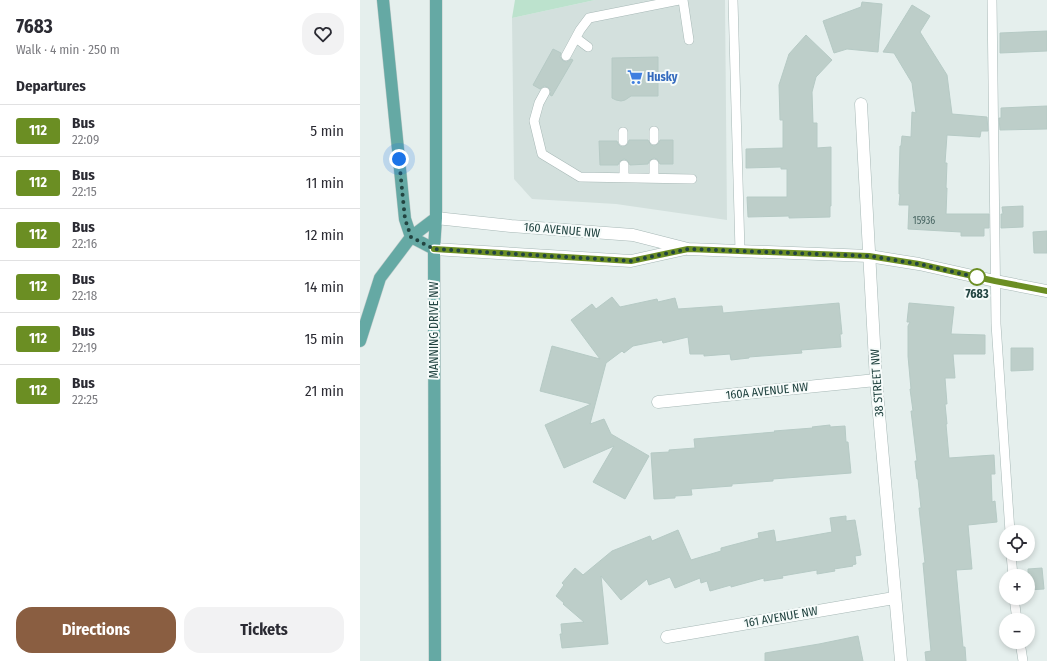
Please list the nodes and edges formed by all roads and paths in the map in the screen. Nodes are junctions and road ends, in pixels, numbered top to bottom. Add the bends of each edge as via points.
1 (383, 0) edge
2 (436, 0) edge
3 (678, 0) edge
4 (683, 0) edge
5 (733, 0) edge
6 (992, 0) edge
7 (576, 38) junction
8 (689, 40) dead end
9 (588, 47) dead end
10 (566, 56) dead end
11 (545, 92) dead end
12 (861, 104) dead end
13 (654, 164) dead end
14 (624, 165) dead end
15 (624, 178) junction
16 (654, 178) junction
17 (692, 179) dead end
18 (436, 218) junction
19 (411, 237) junction
20 (434, 249) junction
21 (688, 249) junction
22 (740, 251) junction
23 (869, 256) junction
24 (995, 281) junction
25 (1047, 291) edge
26 (360, 341) edge
27 (876, 380) junction
28 (658, 402) dead end
29 (1010, 525) edge
30 (894, 598) junction
31 (667, 637) dead end
32 (1021, 649) edge
33 (435, 661) edge
34 (900, 661) edge
35 (1023, 661) edge

1 - 19 main road via 405,219
2 - 18 main road, MANNING DRIVE NW
3 - 7 lane via 590,18
4 - 8 lane
5 - 22 lane
6 - 24 lane
7 - 9 lane
7 - 10 lane
11 - 15 lane via 534,121 542,154 580,177
12 - 23 street, 38 STREET NW
13 - 16 lane
14 - 15 lane
15 - 16 lane
16 - 17 lane
18 - 19 main road
18 - 20 main road, MANNING DRIVE NW
18 - 21 street, 160 AVENUE NW via 633,236
19 - 20 main road
19 - 26 main road via 380,278
20 - 21 street, 160 AVENUE NW via 631,261
20 - 33 main road, MANNING DRIVE NW
21 - 22 street, 160 AVENUE NW
22 - 23 street, 160 AVENUE NW
23 - 24 street, 160 AVENUE NW
23 - 27 street, 38 STREET NW
24 - 25 street, 160 AVENUE NW
24 - 29 lane
27 - 28 street, 160A AVENUE NW
27 - 30 street, 38 STREET NW
30 - 31 street, 161 AVENUE NW
30 - 34 street, 38 STREET NW
32 - 35 lane

